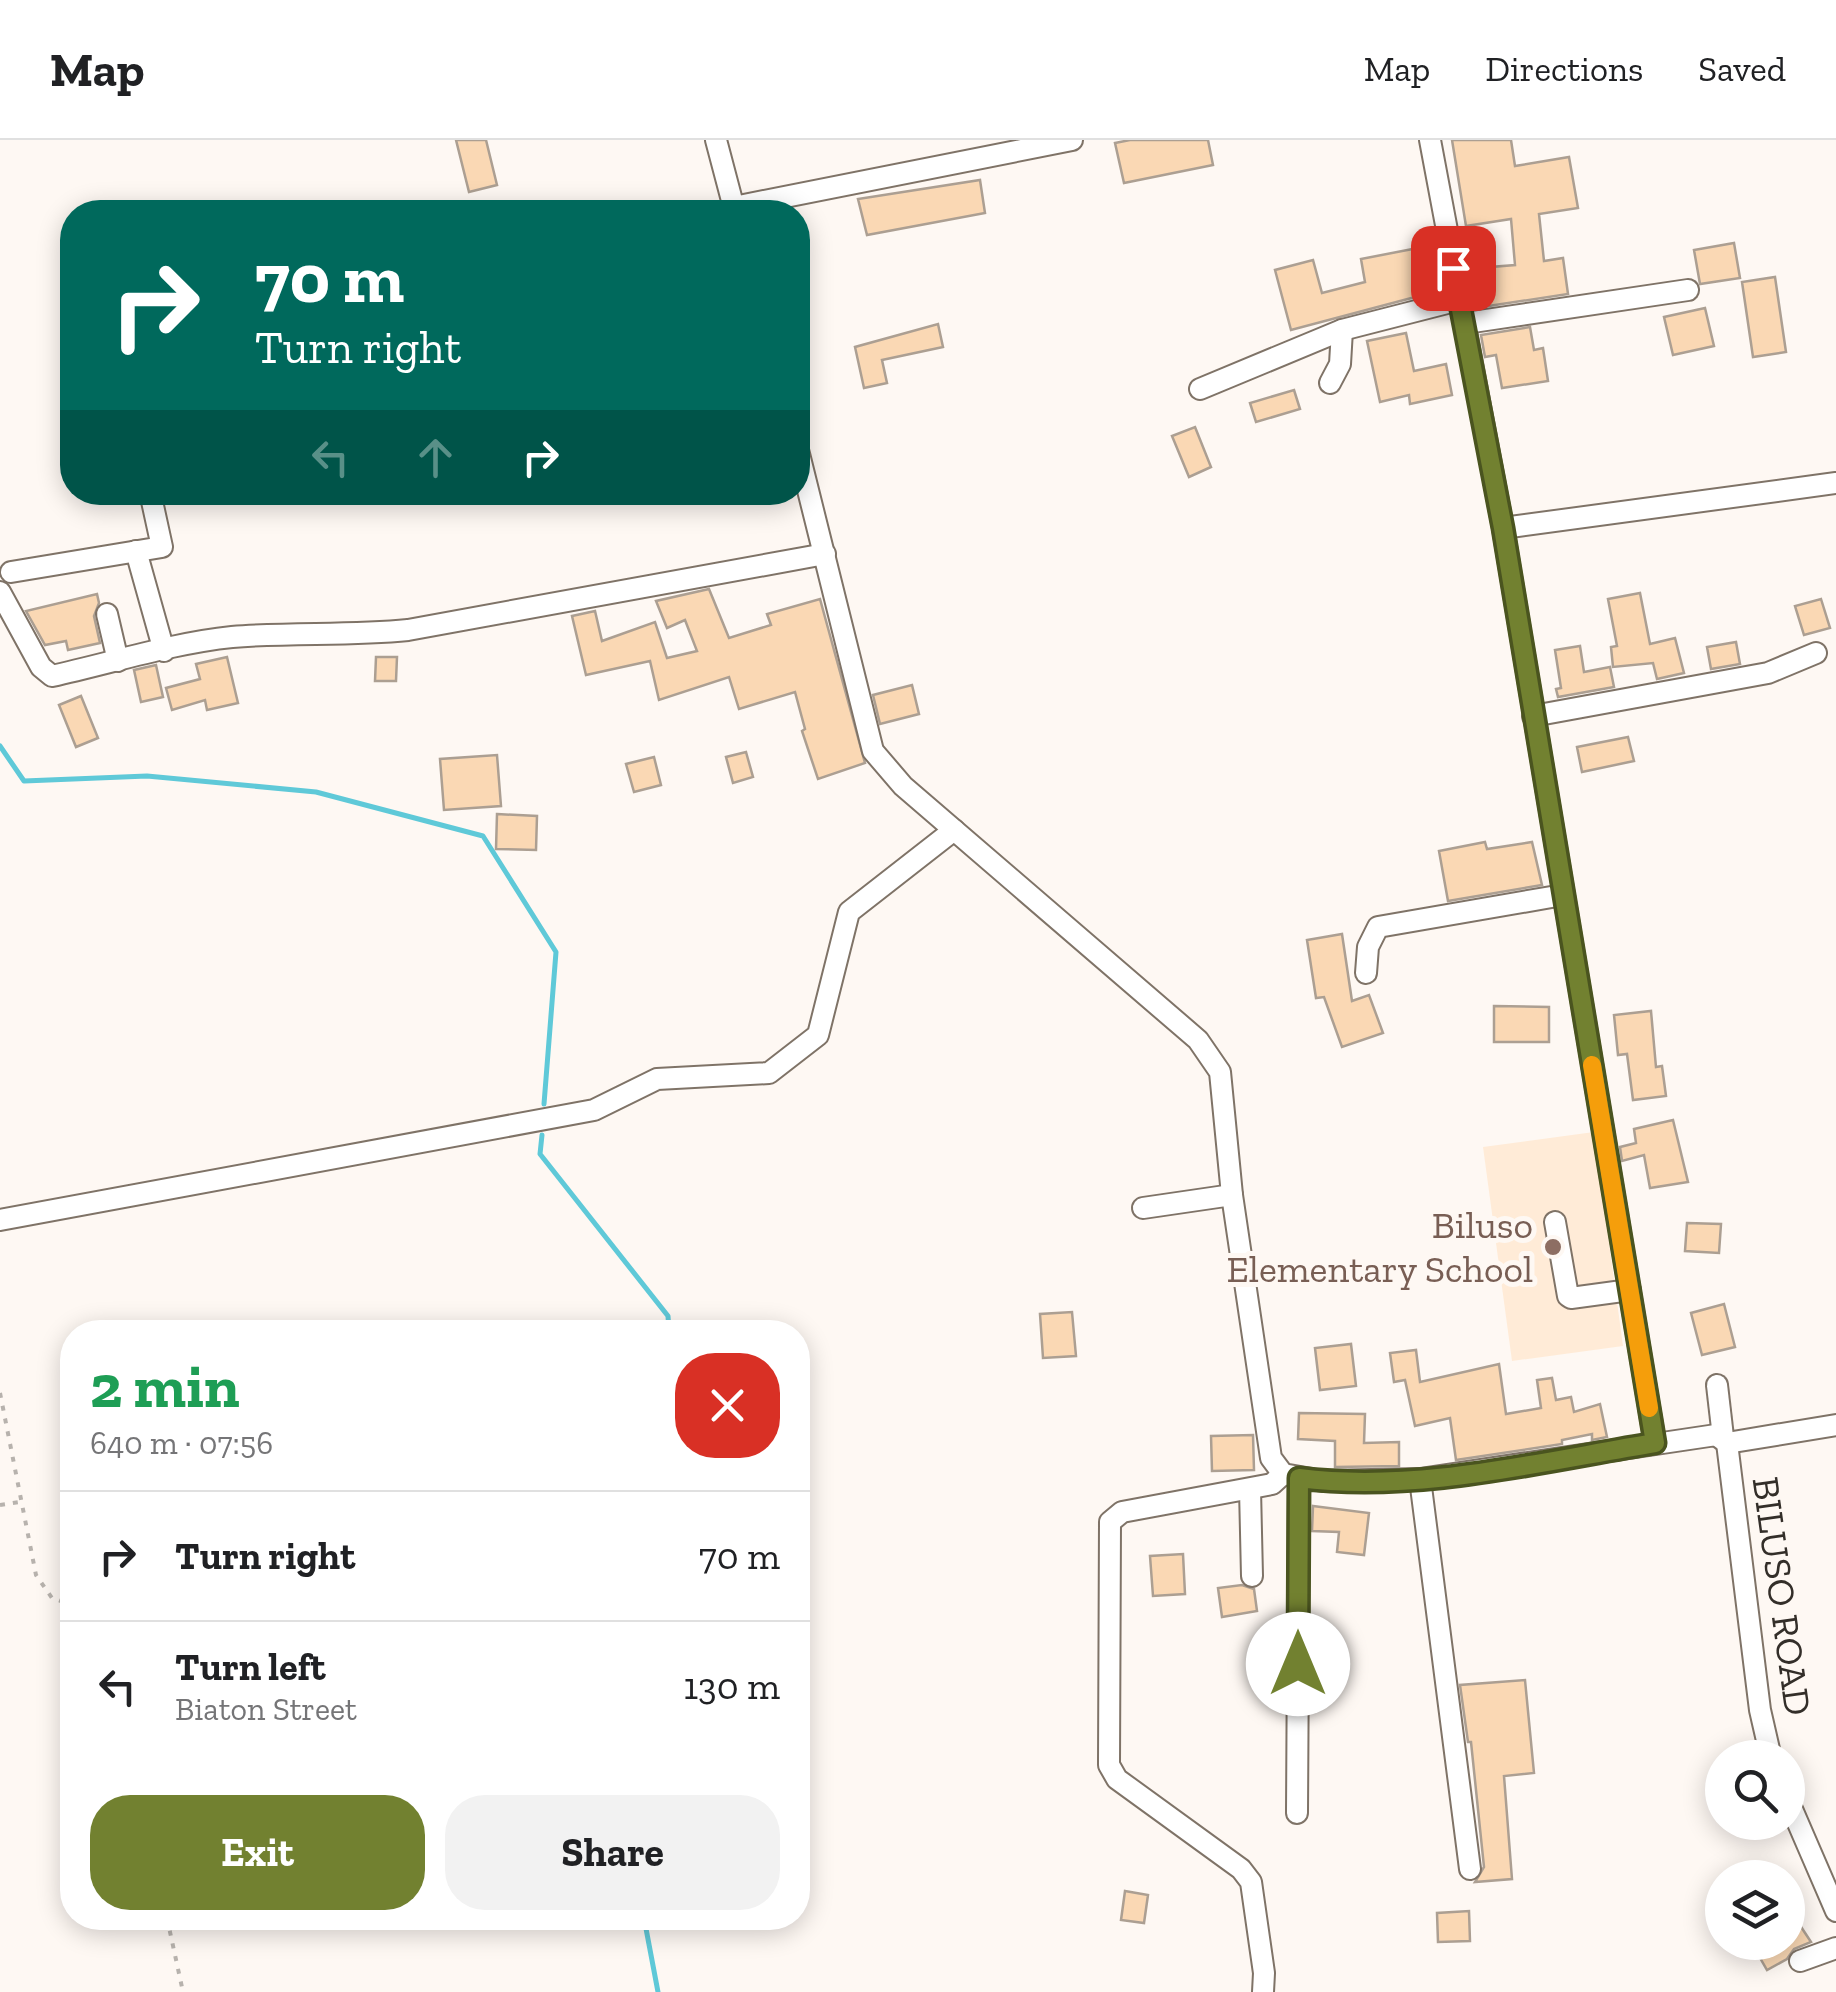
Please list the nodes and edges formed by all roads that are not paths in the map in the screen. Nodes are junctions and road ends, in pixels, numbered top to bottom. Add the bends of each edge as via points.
1 (718, 140) edge
2 (1072, 140) edge
3 (1430, 140) edge
4 (733, 200) edge
5 (783, 200) edge
6 (1688, 290) dead end
7 (1459, 300) junction
8 (1466, 323) junction
9 (1342, 330) junction
10 (1330, 384) dead end
11 (1200, 389) dead end
12 (1836, 483) edge
13 (810, 496) edge
14 (153, 505) edge
15 (1503, 528) junction
16 (136, 551) junction
17 (825, 554) junction
18 (10, 572) dead end
19 (0, 592) edge
20 (107, 614) dead end
21 (164, 651) junction
22 (1816, 653) dead end
23 (118, 661) junction
24 (1532, 716) junction
25 (954, 830) junction
26 (1563, 894) junction
27 (1366, 974) dead end
28 (1232, 1195) junction
29 (1144, 1208) dead end
30 (0, 1220) edge
31 (1555, 1222) dead end
32 (1630, 1290) junction
33 (1717, 1386) dead end
34 (1836, 1426) edge
35 (1725, 1440) junction
36 (1655, 1443) junction
37 (1291, 1476) junction
38 (1420, 1479) junction
39 (1250, 1489) junction
40 (1252, 1576) dead end
41 (1766, 1740) edge
42 (1297, 1813) dead end
43 (1805, 1839) edge
44 (1470, 1869) dead end
45 (1836, 1911) edge
46 (1836, 1948) edge
47 (1800, 1961) dead end
48 (1263, 1992) edge

1 - 4 street
2 - 5 street
3 - 7 street
6 - 8 street
7 - 8 street
7 - 9 street
8 - 15 street
9 - 10 street via 1340,364
9 - 11 street
12 - 15 street
13 - 17 street
14 - 16 street via 162,547
15 - 24 street
16 - 18 street
16 - 21 street
17 - 21 street via 408,630 228,638
17 - 25 street via 873,750 902,786
19 - 23 street via 40,667 52,676
20 - 23 street
21 - 23 street
22 - 24 street via 1768,673
24 - 26 street
25 - 28 street via 1213,1058 1220,1072
25 - 30 street via 849,912 818,1035 769,1073 657,1079 594,1110
26 - 27 street via 1378,928 1371,934
26 - 32 street
28 - 29 street
28 - 37 street via 1271,1458
31 - 32 street via 1568,1296
32 - 36 street
33 - 35 street, BILUSO ROAD
34 - 35 street
35 - 36 street
35 - 41 street, BILUSO ROAD
36 - 38 street
37 - 38 street
37 - 39 street
37 - 42 street
38 - 44 street
39 - 40 street
39 - 48 street via 1122,1512 1110,1522 1109,1765 1117,1779 1251,1882
43 - 45 street
46 - 47 street

